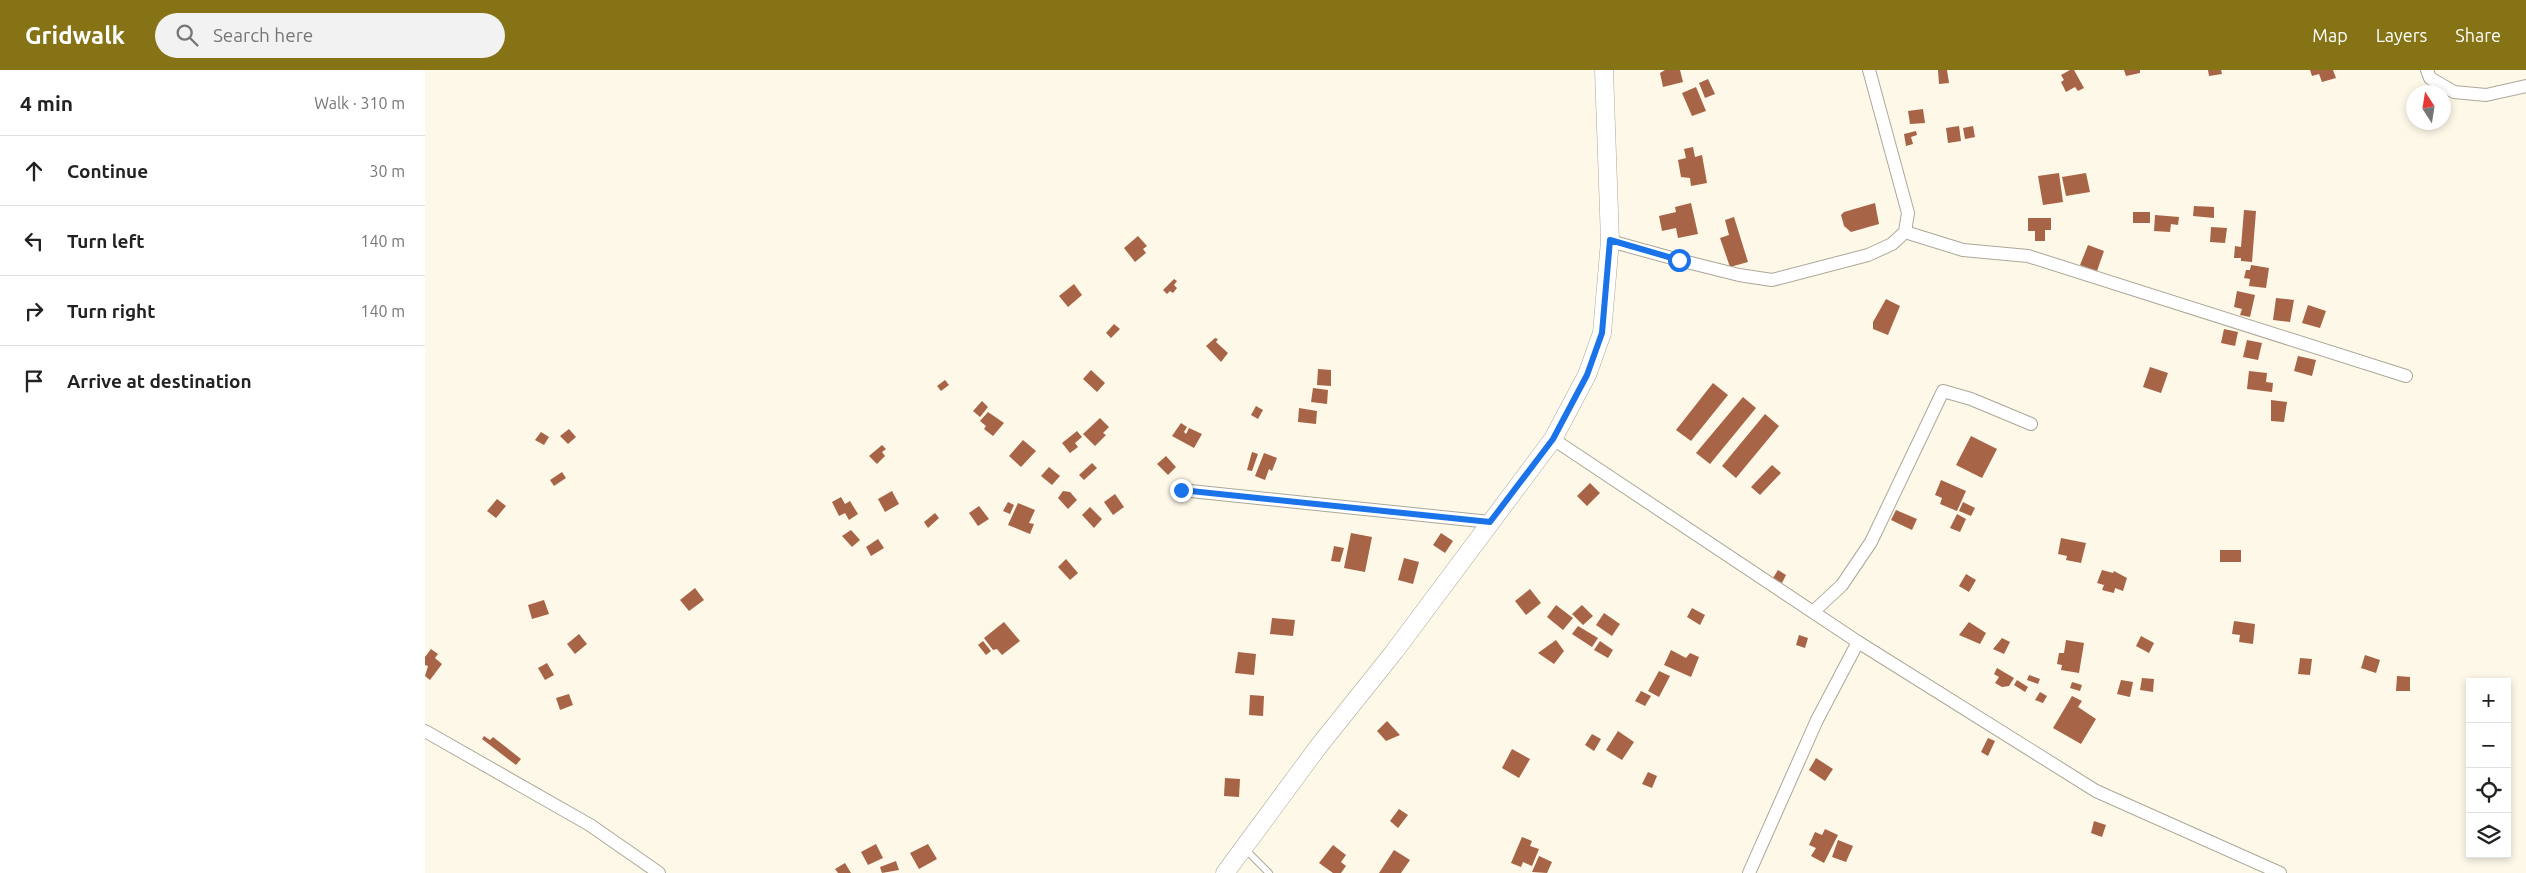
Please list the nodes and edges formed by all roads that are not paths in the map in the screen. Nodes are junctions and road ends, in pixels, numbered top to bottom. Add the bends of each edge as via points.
1 (1604, 70) edge
2 (1869, 70) edge
3 (2427, 70) edge
4 (2526, 86) edge
5 (1905, 232) junction
6 (1610, 240) junction
7 (2405, 376) dead end
8 (2031, 424) dead end
9 (1553, 439) junction
10 (1181, 490) dead end
11 (1490, 522) junction
12 (1813, 612) junction
13 (1857, 642) junction
14 (425, 731) edge
15 (1245, 849) junction
16 (659, 873) edge
17 (1225, 873) edge
18 (1269, 873) edge
19 (1749, 873) edge
20 (2280, 873) edge

1 - 6 street
2 - 5 street via 1908,213
3 - 4 street via 2430,78 2454,92 2486,95
5 - 6 street via 1892,244 1868,255 1772,280 1739,275
5 - 7 street via 1963,250 2028,256
6 - 9 street via 1602,333 1587,375
8 - 12 street via 1943,391 1871,542 1842,585
9 - 11 street
9 - 12 street
10 - 11 street
11 - 15 street via 1394,652 1318,747
12 - 13 street
13 - 19 street via 1817,720
13 - 20 street via 2096,791
14 - 16 street via 590,825
15 - 17 street
15 - 18 lane

